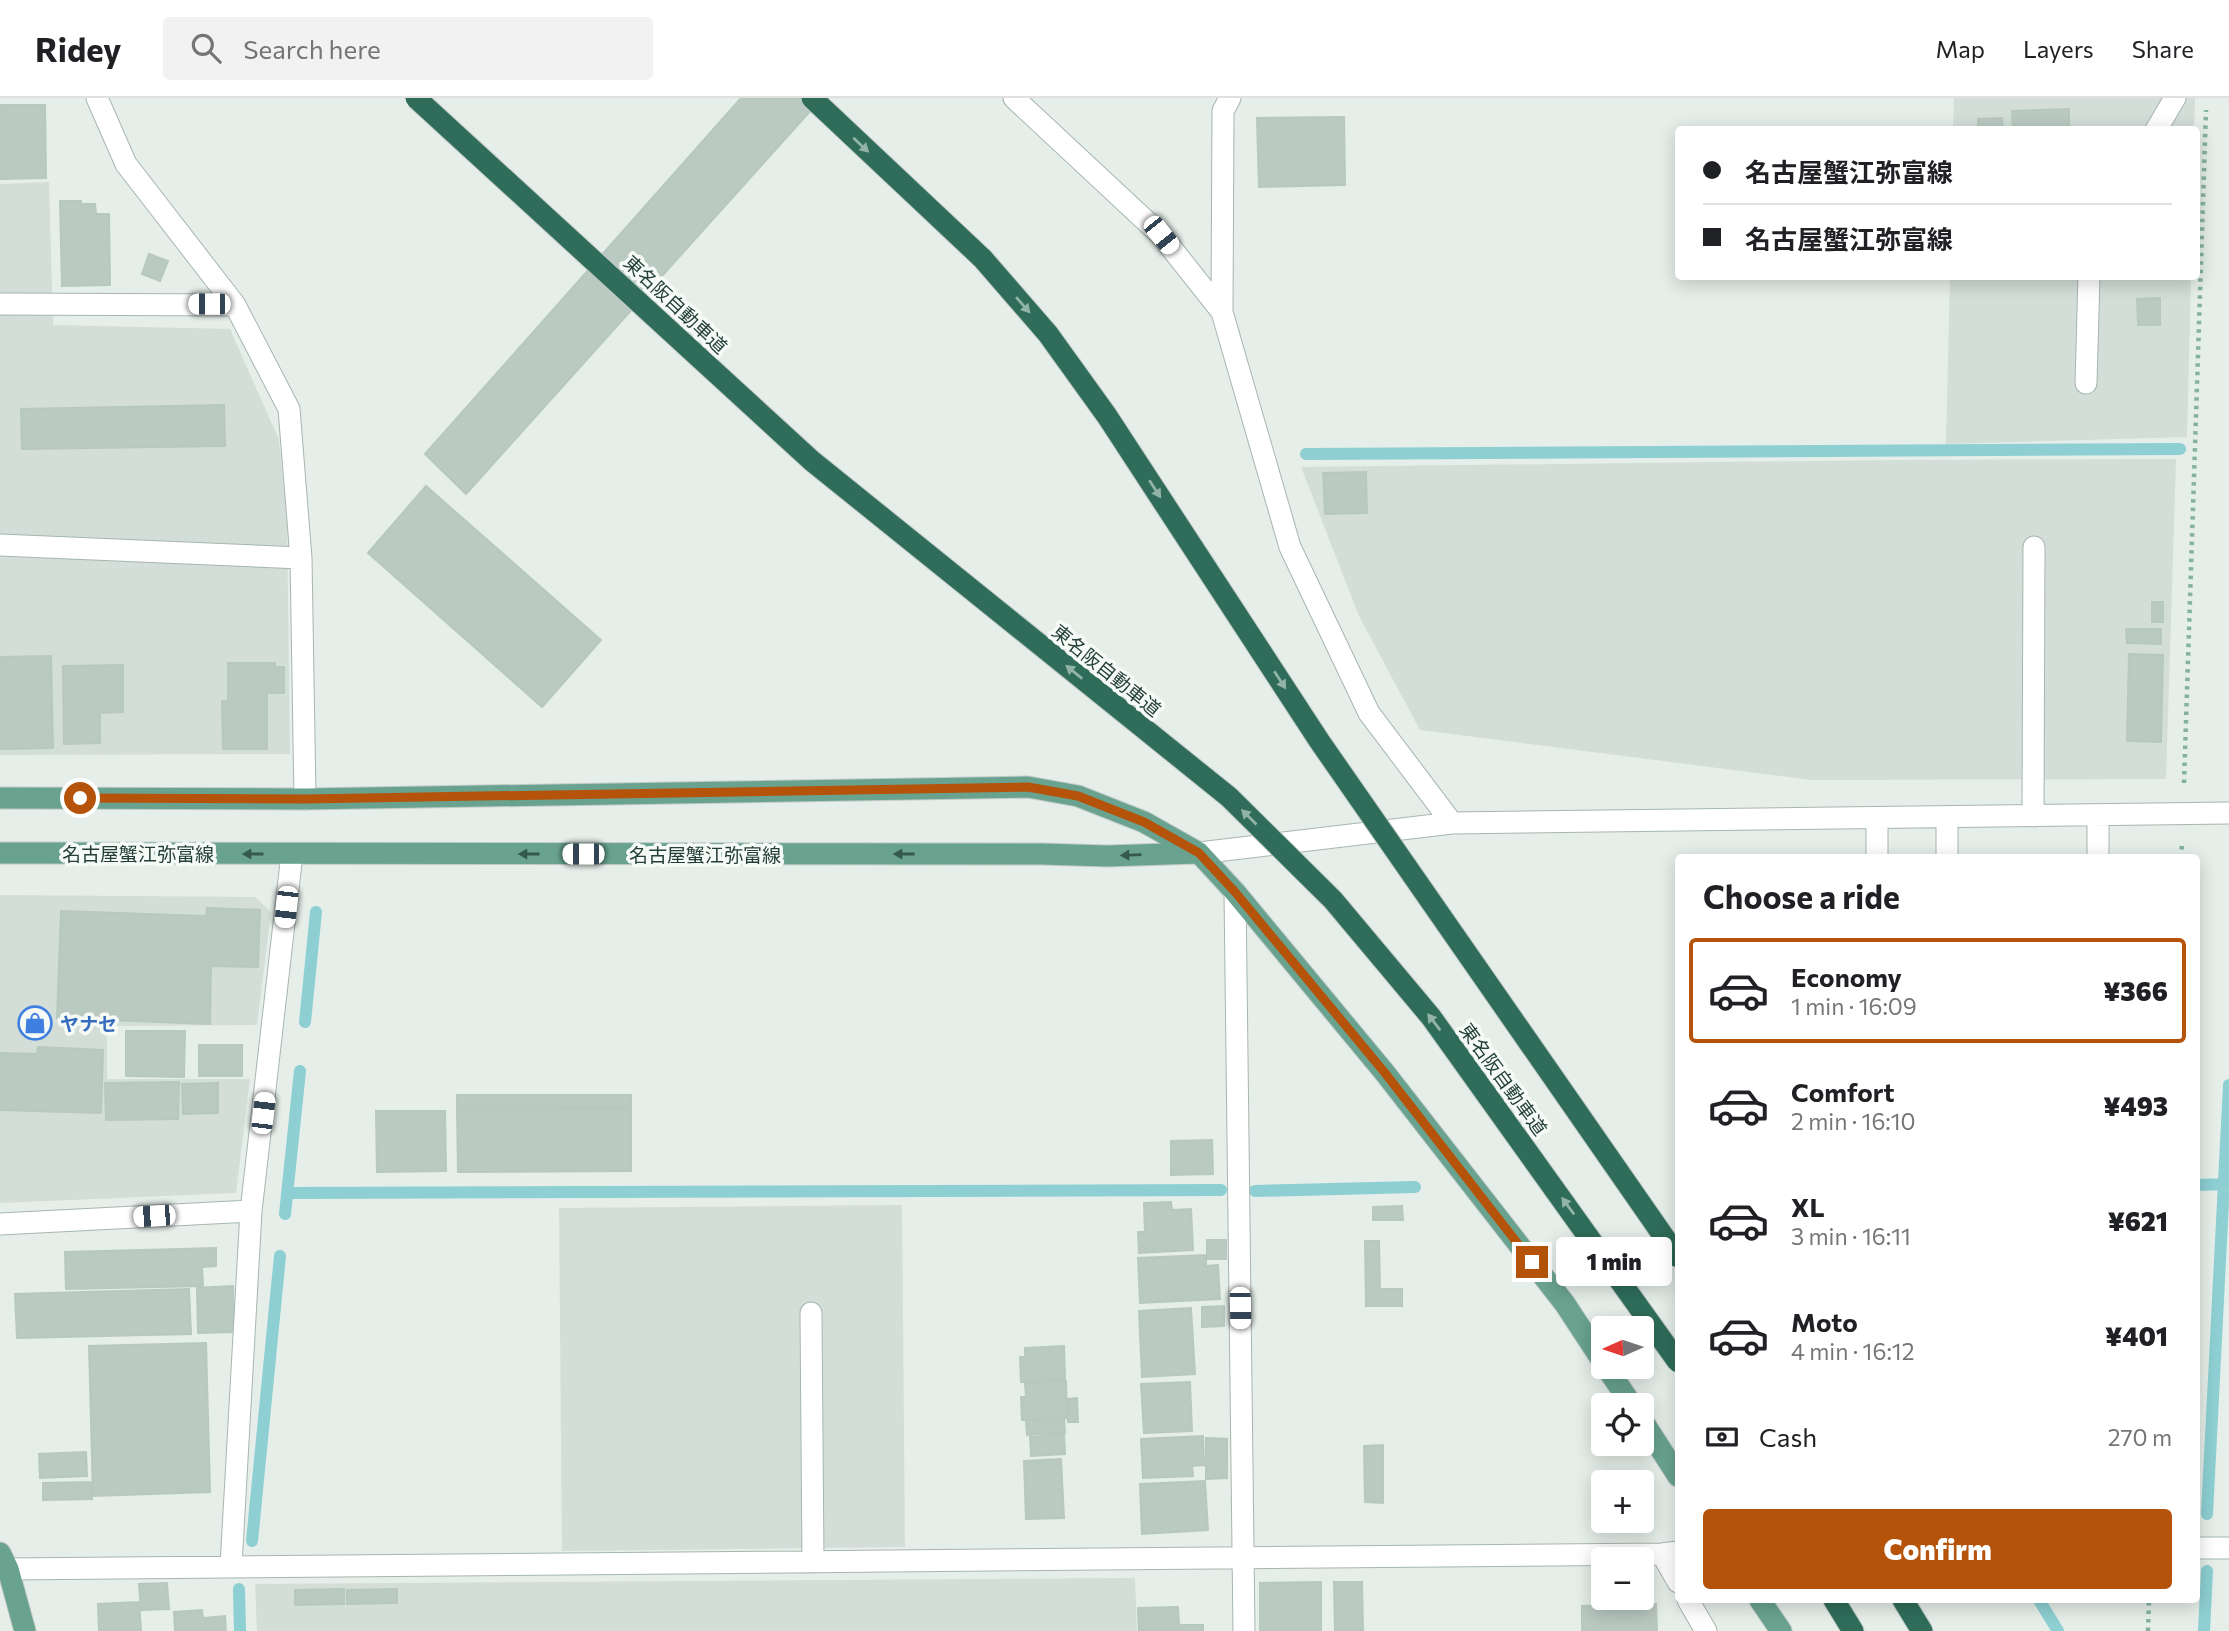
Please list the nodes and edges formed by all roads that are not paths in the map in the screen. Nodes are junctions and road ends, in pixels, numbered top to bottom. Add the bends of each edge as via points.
1 (97, 98) edge
2 (416, 98) edge
3 (812, 98) edge
4 (1014, 98) edge
5 (1230, 98) edge
6 (2175, 98) edge
7 (2158, 126) edge
8 (2089, 280) edge
9 (0, 304) edge
10 (235, 304) junction
11 (1222, 312) junction
12 (2086, 383) dead end
13 (0, 545) edge
14 (2034, 547) dead end
15 (301, 558) junction
16 (0, 798) edge
17 (305, 799) junction
18 (2229, 813) edge
19 (2098, 815) junction
20 (2033, 816) junction
21 (1947, 817) junction
22 (1877, 818) junction
23 (1452, 823) junction
24 (0, 853) edge
25 (1199, 853) junction
26 (292, 854) junction
27 (1877, 854) edge
28 (1947, 854) edge
29 (2098, 854) edge
30 (1235, 892) junction
31 (251, 1211) junction
32 (0, 1224) edge
33 (1675, 1253) edge
34 (811, 1313) dead end
35 (1591, 1344) edge
36 (1675, 1358) edge
37 (1654, 1439) edge
38 (1675, 1471) edge
39 (2200, 1548) edge
40 (2229, 1548) edge
41 (1670, 1553) edge
42 (1243, 1558) junction
43 (4, 1561) edge
44 (813, 1562) junction
45 (231, 1566) junction
46 (1675, 1571) edge
47 (1690, 1603) edge
48 (1762, 1603) edge
49 (1836, 1603) edge
50 (1905, 1603) edge
51 (25, 1631) edge
52 (1244, 1631) edge
53 (1706, 1631) edge
54 (1781, 1631) edge
55 (1853, 1631) edge
56 (1922, 1631) edge

1 - 10 street via 126,163
36 -> 2 highway, 東名阪自動車道, bridge via 1431,1017 1333,900 1229,797 812,461
3 -> 33 highway, 東名阪自動車道, bridge via 983,259 1048,334 1107,416 1320,742
4 - 11 street via 1161,235
5 - 11 street via 1223,111
6 - 7 street
8 - 12 street
9 - 10 street
10 - 15 street via 289,409
11 - 23 street via 1290,547 1369,713
13 - 15 street
14 - 20 street
15 - 17 street
16 - 17 main road
17 - 25 main road via 1028,787 1078,796 1144,822
18 - 19 street
19 - 20 street
19 - 29 street
20 - 21 street
21 - 22 street
21 - 28 street
22 - 23 street
22 - 27 street
23 - 25 street
26 -> 24 main road, 名古屋蟹江弥富線
25 -> 26 main road, 名古屋蟹江弥富線
25 - 30 main road
26 - 31 street
30 - 35 main road via 1385,1073
30 - 42 street
31 - 32 street
31 - 45 street
34 - 44 street
37 - 38 main road
39 - 40 street
41 - 42 street
41 - 46 street
42 - 44 street
42 - 52 street
43 - 45 street
43 - 51 main road
44 - 45 street
47 - 53 street
48 - 54 main road
49 - 55 highway
50 - 56 highway

